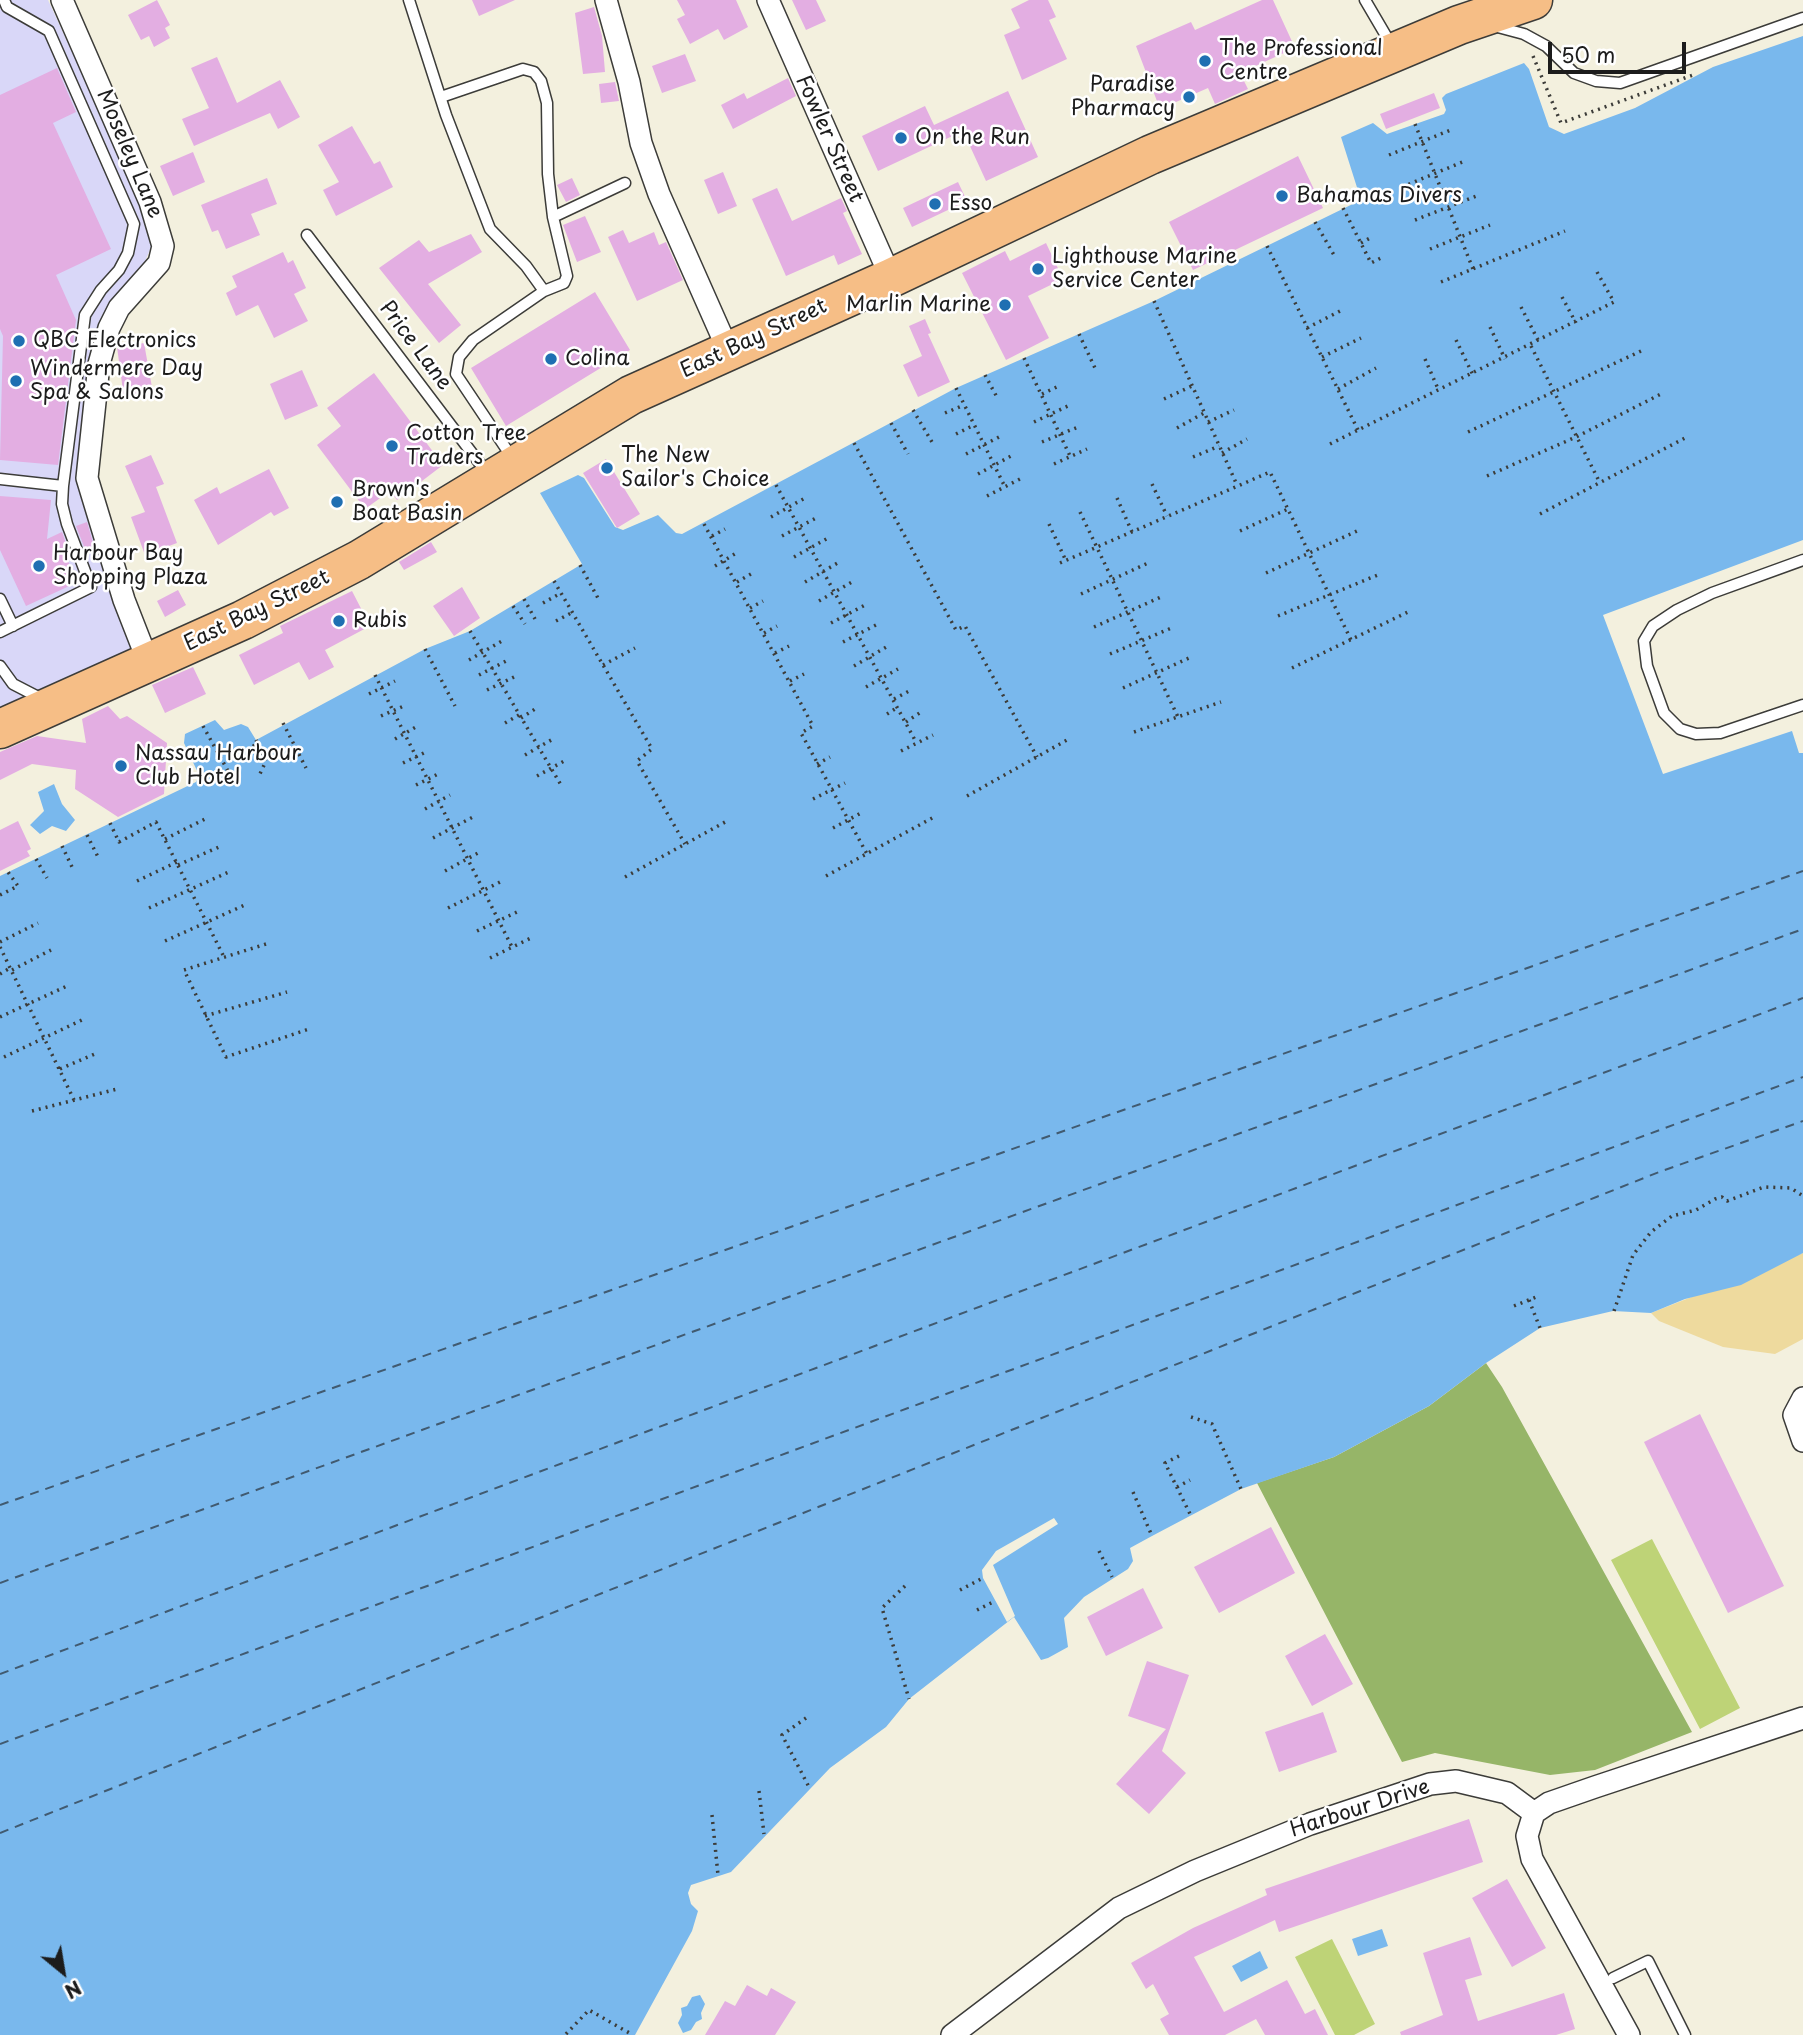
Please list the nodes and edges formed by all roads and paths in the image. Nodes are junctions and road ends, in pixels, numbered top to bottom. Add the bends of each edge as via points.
1 (62, 0) edge
2 (409, 0) edge
3 (606, 0) edge
4 (768, 0) edge
5 (1365, 0) edge
6 (1525, 1) edge
7 (4, 6) edge
8 (1803, 18) edge
9 (1459, 25) junction
10 (1395, 52) junction
11 (440, 97) junction
12 (1415, 124) dead end
13 (1454, 130) dead end
14 (1422, 142) junction
15 (1389, 155) dead end
16 (1465, 161) dead end
17 (1434, 174) junction
18 (625, 183) dead end
19 (1402, 187) dead end
20 (1479, 195) dead end
21 (1448, 207) junction
22 (1343, 208) dead end
23 (552, 217) junction
24 (1415, 220) dead end
25 (1315, 222) dead end
26 (1490, 225) dead end
27 (1565, 231) dead end
28 (307, 235) dead end
29 (1460, 237) junction
30 (1370, 238) dead end
31 (1361, 243) junction
32 (1267, 246) dead end
33 (1430, 249) dead end
34 (1334, 255) dead end
35 (1383, 257) dead end
36 (1473, 270) junction
37 (1597, 272) dead end
38 (891, 278) junction
39 (1441, 282) dead end
40 (544, 291) junction
41 (1562, 297) dead end
42 (1154, 301) dead end
43 (1521, 307) dead end
44 (1344, 309) dead end
45 (1576, 323) junction
46 (1490, 327) dead end
47 (1307, 328) junction
48 (1079, 334) dead end
49 (1361, 338) dead end
50 (1456, 340) dead end
51 (1539, 342) junction
52 (1531, 346) junction
53 (1641, 351) dead end
54 (729, 352) junction
55 (1322, 357) junction
56 (1024, 358) dead end
57 (1425, 359) dead end
58 (1505, 359) junction
59 (1096, 368) dead end
60 (1376, 368) dead end
61 (1473, 374) junction
62 (985, 375) dead end
63 (1059, 386) dead end
64 (1192, 386) junction
65 (956, 388) dead end
66 (1337, 389) junction
67 (1439, 391) junction
68 (1554, 392) junction
69 (1663, 393) dead end
70 (1042, 394) junction
71 (998, 399) dead end
72 (1164, 399) dead end
73 (964, 405) junction
74 (1070, 405) dead end
75 (913, 410) dead end
76 (1234, 410) dead end
77 (1204, 413) junction
78 (945, 414) dead end
79 (1051, 414) junction
80 (1034, 422) dead end
81 (1208, 422) junction
82 (891, 423) dead end
83 (974, 425) junction
84 (1078, 427) dead end
85 (1177, 428) dead end
86 (1358, 430) junction
87 (1468, 432) dead end
88 (956, 434) dead end
89 (1061, 435) junction
90 (1001, 436) dead end
91 (1576, 437) junction
92 (1685, 438) dead end
93 (1247, 439) dead end
94 (932, 442) dead end
95 (1042, 442) dead end
96 (854, 443) dead end
97 (983, 444) junction
98 (1330, 444) dead end
99 (1219, 446) junction
100 (1087, 449) dead end
101 (1222, 453) junction
102 (908, 454) dead end
103 (966, 454) dead end
104 (1011, 456) dead end
105 (1070, 456) junction
106 (1193, 457) dead end
107 (1054, 464) dead end
108 (994, 466) junction
109 (504, 472) junction
110 (978, 474) dead end
111 (1487, 477) dead end
112 (0, 479) edge
113 (1020, 479) dead end
114 (1600, 483) junction
115 (1152, 484) dead end
116 (776, 485) dead end
117 (1237, 485) junction
118 (63, 486) junction
119 (1005, 487) junction
120 (987, 496) dead end
121 (805, 498) dead end
122 (1117, 498) dead end
123 (788, 507) junction
124 (1288, 509) junction
125 (1080, 512) dead end
126 (1540, 514) dead end
127 (1167, 516) junction
128 (771, 517) dead end
129 (816, 518) dead end
130 (704, 524) dead end
131 (1049, 524) dead end
132 (799, 527) junction
133 (725, 529) dead end
134 (1240, 531) dead end
135 (1357, 531) dead end
136 (1132, 532) junction
137 (712, 536) junction
138 (782, 536) dead end
139 (828, 538) dead end
140 (1098, 546) junction
141 (810, 547) junction
142 (738, 552) dead end
143 (1309, 553) junction
144 (794, 557) dead end
145 (725, 559) junction
146 (1803, 560) edge
147 (841, 561) dead end
148 (1066, 561) junction
149 (1060, 563) dead end
150 (1148, 563) dead end
151 (580, 565) dead end
152 (715, 566) dead end
153 (823, 571) junction
154 (1266, 573) dead end
155 (751, 574) dead end
156 (1380, 574) dead end
157 (1114, 579) junction
158 (554, 581) dead end
159 (737, 582) junction
160 (805, 582) dead end
161 (852, 582) dead end
162 (835, 592) junction
163 (562, 593) junction
164 (1081, 594) dead end
165 (1330, 596) junction
166 (1161, 597) dead end
167 (0, 599) edge
168 (524, 599) dead end
169 (599, 600) dead end
170 (763, 601) dead end
171 (819, 601) dead end
172 (543, 603) dead end
173 (865, 605) dead end
174 (513, 606) dead end
175 (750, 608) junction
176 (1410, 611) dead end
177 (573, 612) junction
178 (1128, 612) junction
179 (847, 614) junction
180 (1278, 616) dead end
181 (535, 619) dead end
182 (556, 621) dead end
183 (831, 623) dead end
184 (525, 624) dead end
185 (876, 625) dead end
186 (13, 626) junction
187 (777, 626) dead end
188 (1094, 627) dead end
189 (1174, 627) dead end
190 (470, 631) dead end
191 (0, 632) edge
192 (764, 633) junction
193 (858, 634) junction
194 (1142, 640) junction
195 (1351, 640) junction
196 (502, 641) dead end
197 (843, 642) dead end
198 (789, 646) dead end
199 (888, 646) dead end
200 (635, 648) dead end
201 (425, 649) dead end
202 (482, 652) junction
203 (775, 654) junction
204 (1110, 654) dead end
205 (871, 657) junction
206 (1189, 658) dead end
207 (469, 660) dead end
208 (508, 660) dead end
209 (149, 664) junction
210 (603, 665) junction
211 (0, 666) edge
212 (854, 666) dead end
213 (492, 668) junction
214 (1292, 668) dead end
215 (898, 669) dead end
216 (1156, 672) junction
217 (804, 674) dead end
218 (375, 675) dead end
219 (479, 676) dead end
220 (516, 676) dead end
221 (882, 678) junction
222 (395, 681) dead end
223 (789, 681) junction
224 (501, 684) junction
225 (866, 687) dead end
226 (382, 688) junction
227 (1124, 688) dead end
228 (487, 690) dead end
229 (911, 690) dead end
230 (369, 694) dead end
231 (894, 699) junction
232 (1221, 702) dead end
233 (58, 705) junction
234 (406, 705) dead end
235 (1803, 705) edge
236 (455, 706) dead end
237 (898, 707) junction
238 (535, 709) dead end
239 (393, 710) junction
240 (921, 712) dead end
241 (887, 713) dead end
242 (381, 716) dead end
243 (520, 716) junction
244 (1178, 718) junction
245 (906, 722) junction
246 (283, 723) dead end
247 (505, 723) dead end
248 (203, 726) dead end
249 (416, 727) dead end
250 (0, 729) edge
251 (1134, 732) dead end
252 (405, 734) junction
253 (933, 734) dead end
254 (394, 739) dead end
255 (553, 739) dead end
256 (1067, 740) dead end
257 (916, 742) junction
258 (538, 747) junction
259 (428, 751) dead end
260 (901, 751) dead end
261 (242, 755) dead end
262 (525, 755) dead end
263 (417, 757) junction
264 (830, 757) dead end
265 (1037, 757) junction
266 (566, 760) dead end
267 (402, 763) dead end
268 (817, 764) junction
269 (306, 768) dead end
270 (551, 769) junction
271 (228, 771) dead end
272 (440, 773) dead end
273 (537, 776) dead end
274 (258, 778) dead end
275 (428, 779) junction
276 (845, 783) dead end
277 (416, 785) dead end
278 (561, 785) dead end
279 (832, 790) junction
280 (450, 795) dead end
281 (967, 796) dead end
282 (813, 799) dead end
283 (439, 801) junction
284 (425, 808) dead end
285 (861, 813) dead end
286 (473, 817) dead end
287 (934, 817) dead end
288 (205, 819) dead end
289 (848, 820) junction
290 (727, 821) dead end
291 (110, 823) dead end
292 (452, 828) junction
293 (833, 828) dead end
294 (87, 835) dead end
295 (433, 838) dead end
296 (165, 839) junction
297 (685, 844) junction
298 (62, 846) dead end
299 (219, 846) dead end
300 (478, 853) dead end
301 (867, 854) junction
302 (97, 857) dead end
303 (36, 859) dead end
304 (468, 859) junction
305 (177, 864) junction
306 (73, 869) dead end
307 (230, 871) dead end
308 (445, 871) dead end
309 (8, 872) dead end
310 (826, 876) dead end
311 (625, 877) dead end
312 (47, 878) dead end
313 (137, 881) dead end
314 (500, 882) dead end
315 (190, 890) junction
316 (484, 891) junction
317 (0, 895) edge
318 (247, 904) dead end
319 (149, 908) dead end
320 (449, 908) dead end
321 (517, 912) dead end
322 (499, 921) junction
323 (206, 922) junction
324 (38, 923) dead end
325 (477, 931) dead end
326 (533, 937) dead end
327 (165, 941) dead end
328 (0, 944) edge
329 (265, 944) dead end
330 (512, 947) junction
331 (51, 950) dead end
332 (224, 957) junction
333 (490, 958) dead end
334 (11, 969) junction
335 (0, 974) edge
336 (67, 986) dead end
337 (287, 992) dead end
338 (28, 1004) junction
339 (205, 1016) junction
340 (0, 1017) edge
341 (84, 1019) dead end
342 (309, 1029) dead end
343 (44, 1037) junction
344 (97, 1053) dead end
345 (4, 1057) dead end
346 (60, 1069) junction
347 (117, 1089) dead end
348 (75, 1102) junction
349 (32, 1111) dead end
350 (1803, 1196) edge
351 (1536, 1297) dead end
352 (1529, 1300) junction
353 (1514, 1307) dead end
354 (1614, 1311) dead end
355 (1540, 1328) dead end
356 (1803, 1398) edge
357 (1191, 1416) dead end
358 (1803, 1441) edge
359 (1179, 1456) dead end
360 (1190, 1480) dead end
361 (1177, 1487) junction
362 (1241, 1489) dead end
363 (1133, 1492) dead end
364 (1191, 1516) dead end
365 (1152, 1536) dead end
366 (1099, 1550) dead end
367 (1112, 1577) dead end
368 (983, 1578) dead end
369 (905, 1586) dead end
370 (960, 1590) dead end
371 (995, 1601) dead end
372 (977, 1610) dead end
373 (909, 1699) dead end
374 (806, 1718) dead end
375 (1803, 1718) edge
376 (809, 1787) dead end
377 (760, 1791) dead end
378 (1534, 1813) junction
379 (712, 1815) dead end
380 (764, 1834) dead end
381 (718, 1875) dead end
382 (1613, 1978) dead end
383 (566, 2035) edge
384 (633, 2035) edge
385 (952, 2035) edge
386 (1629, 2035) edge
387 (1685, 2035) edge

1 - 209 street, Moseley Lane via 150,202 163,246 159,262 119,308 109,328 100,364 87,478
2 - 11 lane
3 - 54 street via 641,143
4 - 38 street, Fowler Street
5 - 10 lane
6 - 9 highway, East Bay Street
7 - 118 lane via 49,31 134,224 119,270 85,315
8 - 9 lane via 1620,83 1574,73 1524,34 1500,26
9 - 10 highway, East Bay Street
10 - 38 highway, East Bay Street via 1150,155
11 - 23 lane via 523,69 534,72 547,103
11 - 40 lane via 490,229
12 - 14 path
13 - 14 path
14 - 15 path
14 - 17 path
16 - 17 path
17 - 19 path
17 - 21 path
18 - 23 lane
20 - 21 path
21 - 24 path
21 - 29 path
22 - 31 path
23 - 40 lane via 567,276
25 - 34 path
26 - 29 path
27 - 36 path
28 - 109 lane, Price Lane
29 - 33 path
29 - 36 path
30 - 31 path
31 - 35 path via 1371,262
32 - 47 path
36 - 39 path
37 - 45 path via 1614,303
38 - 54 highway, East Bay Street
40 - 109 lane via 473,340 459,357 456,374
41 - 45 path
42 - 64 path
43 - 51 path
44 - 47 path
45 - 51 path
46 - 58 path
47 - 55 path
48 - 59 path
49 - 55 path
50 - 61 path
51 - 52 path
52 - 58 path
52 - 68 path
53 - 68 path
54 - 109 highway, East Bay Street via 631,395
55 - 66 path
56 - 70 path
57 - 67 path
58 - 61 path
60 - 66 path
61 - 67 path
62 - 71 path
63 - 70 path
64 - 72 path
64 - 77 path
65 - 73 path
66 - 86 path
67 - 86 path
68 - 87 path
68 - 91 path
69 - 91 path
70 - 79 path
73 - 78 path
73 - 83 path
74 - 79 path
75 - 94 path
76 - 81 path
77 - 81 path
77 - 85 path
79 - 80 path
79 - 89 path
81 - 99 path
82 - 102 path
83 - 88 path
83 - 97 path
84 - 89 path
86 - 98 path
89 - 95 path
89 - 105 path
90 - 97 path
91 - 111 path
91 - 114 path
92 - 114 path
93 - 101 path
96 - 265 path via 956,631 965,626
97 - 103 path
97 - 108 path
99 - 101 path
99 - 106 path
100 - 105 path
101 - 117 path
104 - 108 path
105 - 107 path
108 - 110 path
108 - 119 path
109 - 209 highway, East Bay Street via 359,560
112 - 118 lane
113 - 119 path
114 - 126 path
115 - 127 path
116 - 123 path
117 - 124 path via 1270,472
117 - 127 path
118 - 186 lane via 67,524 91,587
119 - 120 path
121 - 123 path
122 - 136 path
123 - 128 path
123 - 132 path
124 - 134 path
124 - 143 path
125 - 140 path
127 - 136 path
129 - 132 path
130 - 137 path
131 - 148 path
132 - 138 path
132 - 141 path
133 - 137 path
135 - 143 path
136 - 140 path
137 - 145 path
139 - 141 path
140 - 148 path
140 - 157 path
141 - 144 path
141 - 153 path
142 - 145 path
143 - 154 path
143 - 165 path
145 - 152 path
145 - 159 path
146 - 235 lane via 1677,610 1654,626 1644,641 1647,666 1664,713 1680,729 1720,733
147 - 153 path
148 - 149 path
150 - 157 path
151 - 169 path
153 - 160 path
153 - 162 path
155 - 159 path
156 - 165 path
157 - 164 path
157 - 178 path
158 - 163 path
159 - 175 path
161 - 162 path
162 - 171 path
162 - 179 path
163 - 172 path
163 - 177 path
165 - 180 path
165 - 195 path
166 - 178 path
167 - 186 lane
168 - 181 path
170 - 175 path
173 - 179 path
174 - 184 path
175 - 192 path
176 - 195 path
177 - 182 path
177 - 210 path
178 - 188 path
178 - 194 path
179 - 183 path
179 - 193 path
185 - 193 path
186 - 191 lane
187 - 192 path
189 - 194 path
190 - 202 path
192 - 203 path
193 - 197 path
193 - 205 path
194 - 204 path
194 - 216 path
195 - 214 path
196 - 202 path
198 - 203 path
199 - 205 path
200 - 210 path
201 - 236 path
202 - 207 path
202 - 213 path
203 - 223 path
205 - 212 path
205 - 221 path
206 - 216 path
208 - 213 path
209 - 233 highway, East Bay Street
210 - 297 path via 652,749 637,761
211 - 233 lane via 23,691
213 - 219 path
213 - 224 path
215 - 221 path
216 - 227 path
216 - 244 path
217 - 223 path
218 - 226 path
220 - 224 path
221 - 225 path
221 - 231 path
222 - 226 path
223 - 268 path via 813,726 801,733
224 - 228 path
224 - 243 path
226 - 230 path
226 - 239 path
229 - 231 path
231 - 237 path
232 - 244 path
233 - 250 highway, East Bay Street
234 - 239 path
237 - 241 path
237 - 245 path
238 - 243 path
239 - 242 path
239 - 252 path
240 - 245 path
243 - 247 path
243 - 258 path
244 - 251 path
245 - 257 path
246 - 269 path
248 - 271 path
249 - 252 path
252 - 254 path
252 - 263 path
253 - 257 path
255 - 258 path
256 - 265 path
257 - 260 path
258 - 262 path
258 - 270 path
259 - 263 path
261 - 274 path via 257,741 266,761
263 - 267 path
263 - 275 path
264 - 268 path
265 - 281 path
266 - 270 path
268 - 279 path
270 - 273 path
270 - 278 path
272 - 275 path
275 - 277 path
275 - 283 path
276 - 279 path
279 - 282 path
279 - 289 path
280 - 283 path
283 - 284 path
283 - 292 path
285 - 289 path
286 - 292 path
287 - 301 path
288 - 296 path
289 - 293 path
289 - 301 path
290 - 297 path
291 - 296 path via 119,842 156,822
292 - 295 path
292 - 304 path
294 - 302 path
296 - 305 path
297 - 311 path
298 - 306 path
299 - 305 path
300 - 304 path
301 - 310 path
303 - 312 path
304 - 308 path
304 - 316 path
305 - 313 path
305 - 315 path
307 - 315 path
309 - 317 path via 18,886
314 - 316 path
315 - 319 path
315 - 323 path
316 - 320 path
316 - 322 path
318 - 323 path
321 - 322 path
322 - 325 path
322 - 330 path
323 - 327 path
323 - 332 path
324 - 328 path
326 - 330 path
328 - 334 path
329 - 332 path
330 - 333 path
331 - 334 path
332 - 339 path via 184,970
334 - 335 path
334 - 338 path
336 - 338 path
337 - 339 path
338 - 340 path
338 - 343 path
339 - 342 path via 226,1058
341 - 343 path
343 - 345 path
343 - 346 path
344 - 346 path
346 - 348 path
347 - 348 path
348 - 349 path
350 - 354 path via 1791,1188 1764,1187 1672,1216 1651,1232 1633,1255
351 - 352 path
352 - 353 path
352 - 355 path
356 - 358 street via 1794,1415
357 - 362 path via 1212,1424
359 - 361 path via 1165,1463
360 - 361 path
361 - 364 path
363 - 365 path
366 - 367 path
368 - 370 path
369 - 373 path via 882,1608
371 - 372 path
374 - 376 path via 782,1735
375 - 378 street via 1549,1803
377 - 380 path
378 - 385 street, Harbour Drive via 1507,1793 1456,1782 1430,1784 1310,1824 1119,1908
378 - 386 street via 1527,1836 1532,1859
379 - 381 path
382 - 387 lane via 1648,1961
383 - 384 path via 589,2010

